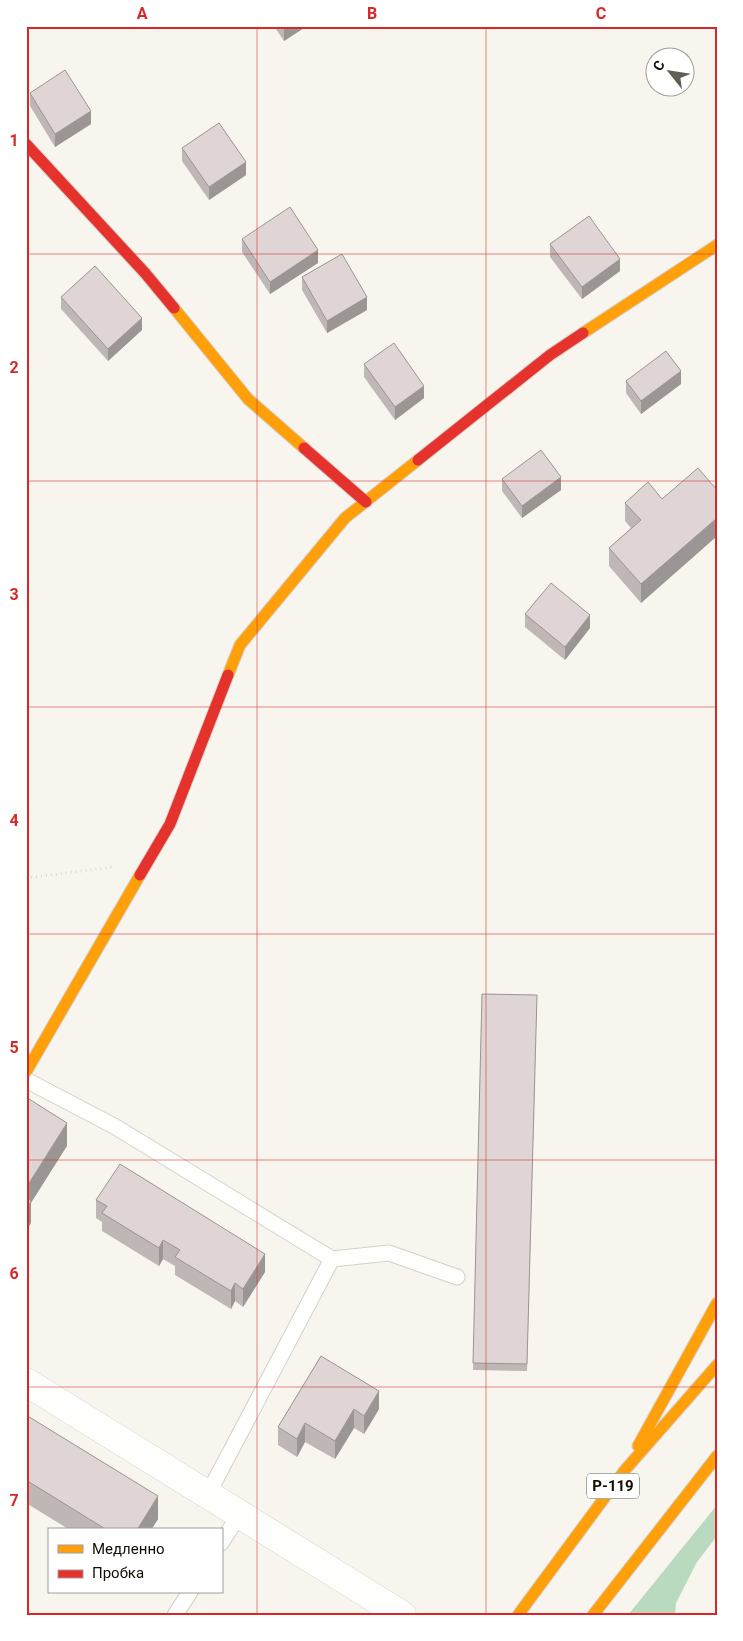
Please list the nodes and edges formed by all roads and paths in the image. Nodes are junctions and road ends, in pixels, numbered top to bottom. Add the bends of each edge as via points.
1 (26, 144) edge
2 (717, 245) edge
3 (366, 502) junction
4 (144, 868) junction
5 (26, 878) edge
6 (26, 1072) edge
7 (26, 1080) edge
8 (332, 1259) junction
9 (458, 1277) dead end
10 (717, 1303) edge
11 (717, 1365) edge
12 (26, 1382) edge
13 (717, 1456) edge
14 (625, 1470) junction
15 (208, 1494) junction
16 (240, 1514) junction
17 (222, 1541) edge
18 (189, 1594) edge
19 (175, 1615) edge
20 (402, 1615) edge
21 (518, 1615) edge
22 (593, 1615) edge

1 - 3 main road via 145,273 248,399
2 - 3 main road via 550,355
3 - 4 main road via 345,518 240,645 170,824
4 - 5 path via 119,866
4 - 6 main road
7 - 8 lane via 114,1126
8 - 9 lane via 389,1253
8 - 15 lane
10 - 14 main road
11 - 14 main road, Р-119
12 - 15 street
13 - 22 main road
14 - 21 main road, Р-119
15 - 16 street
16 - 17 lane
16 - 20 street
18 - 19 lane

